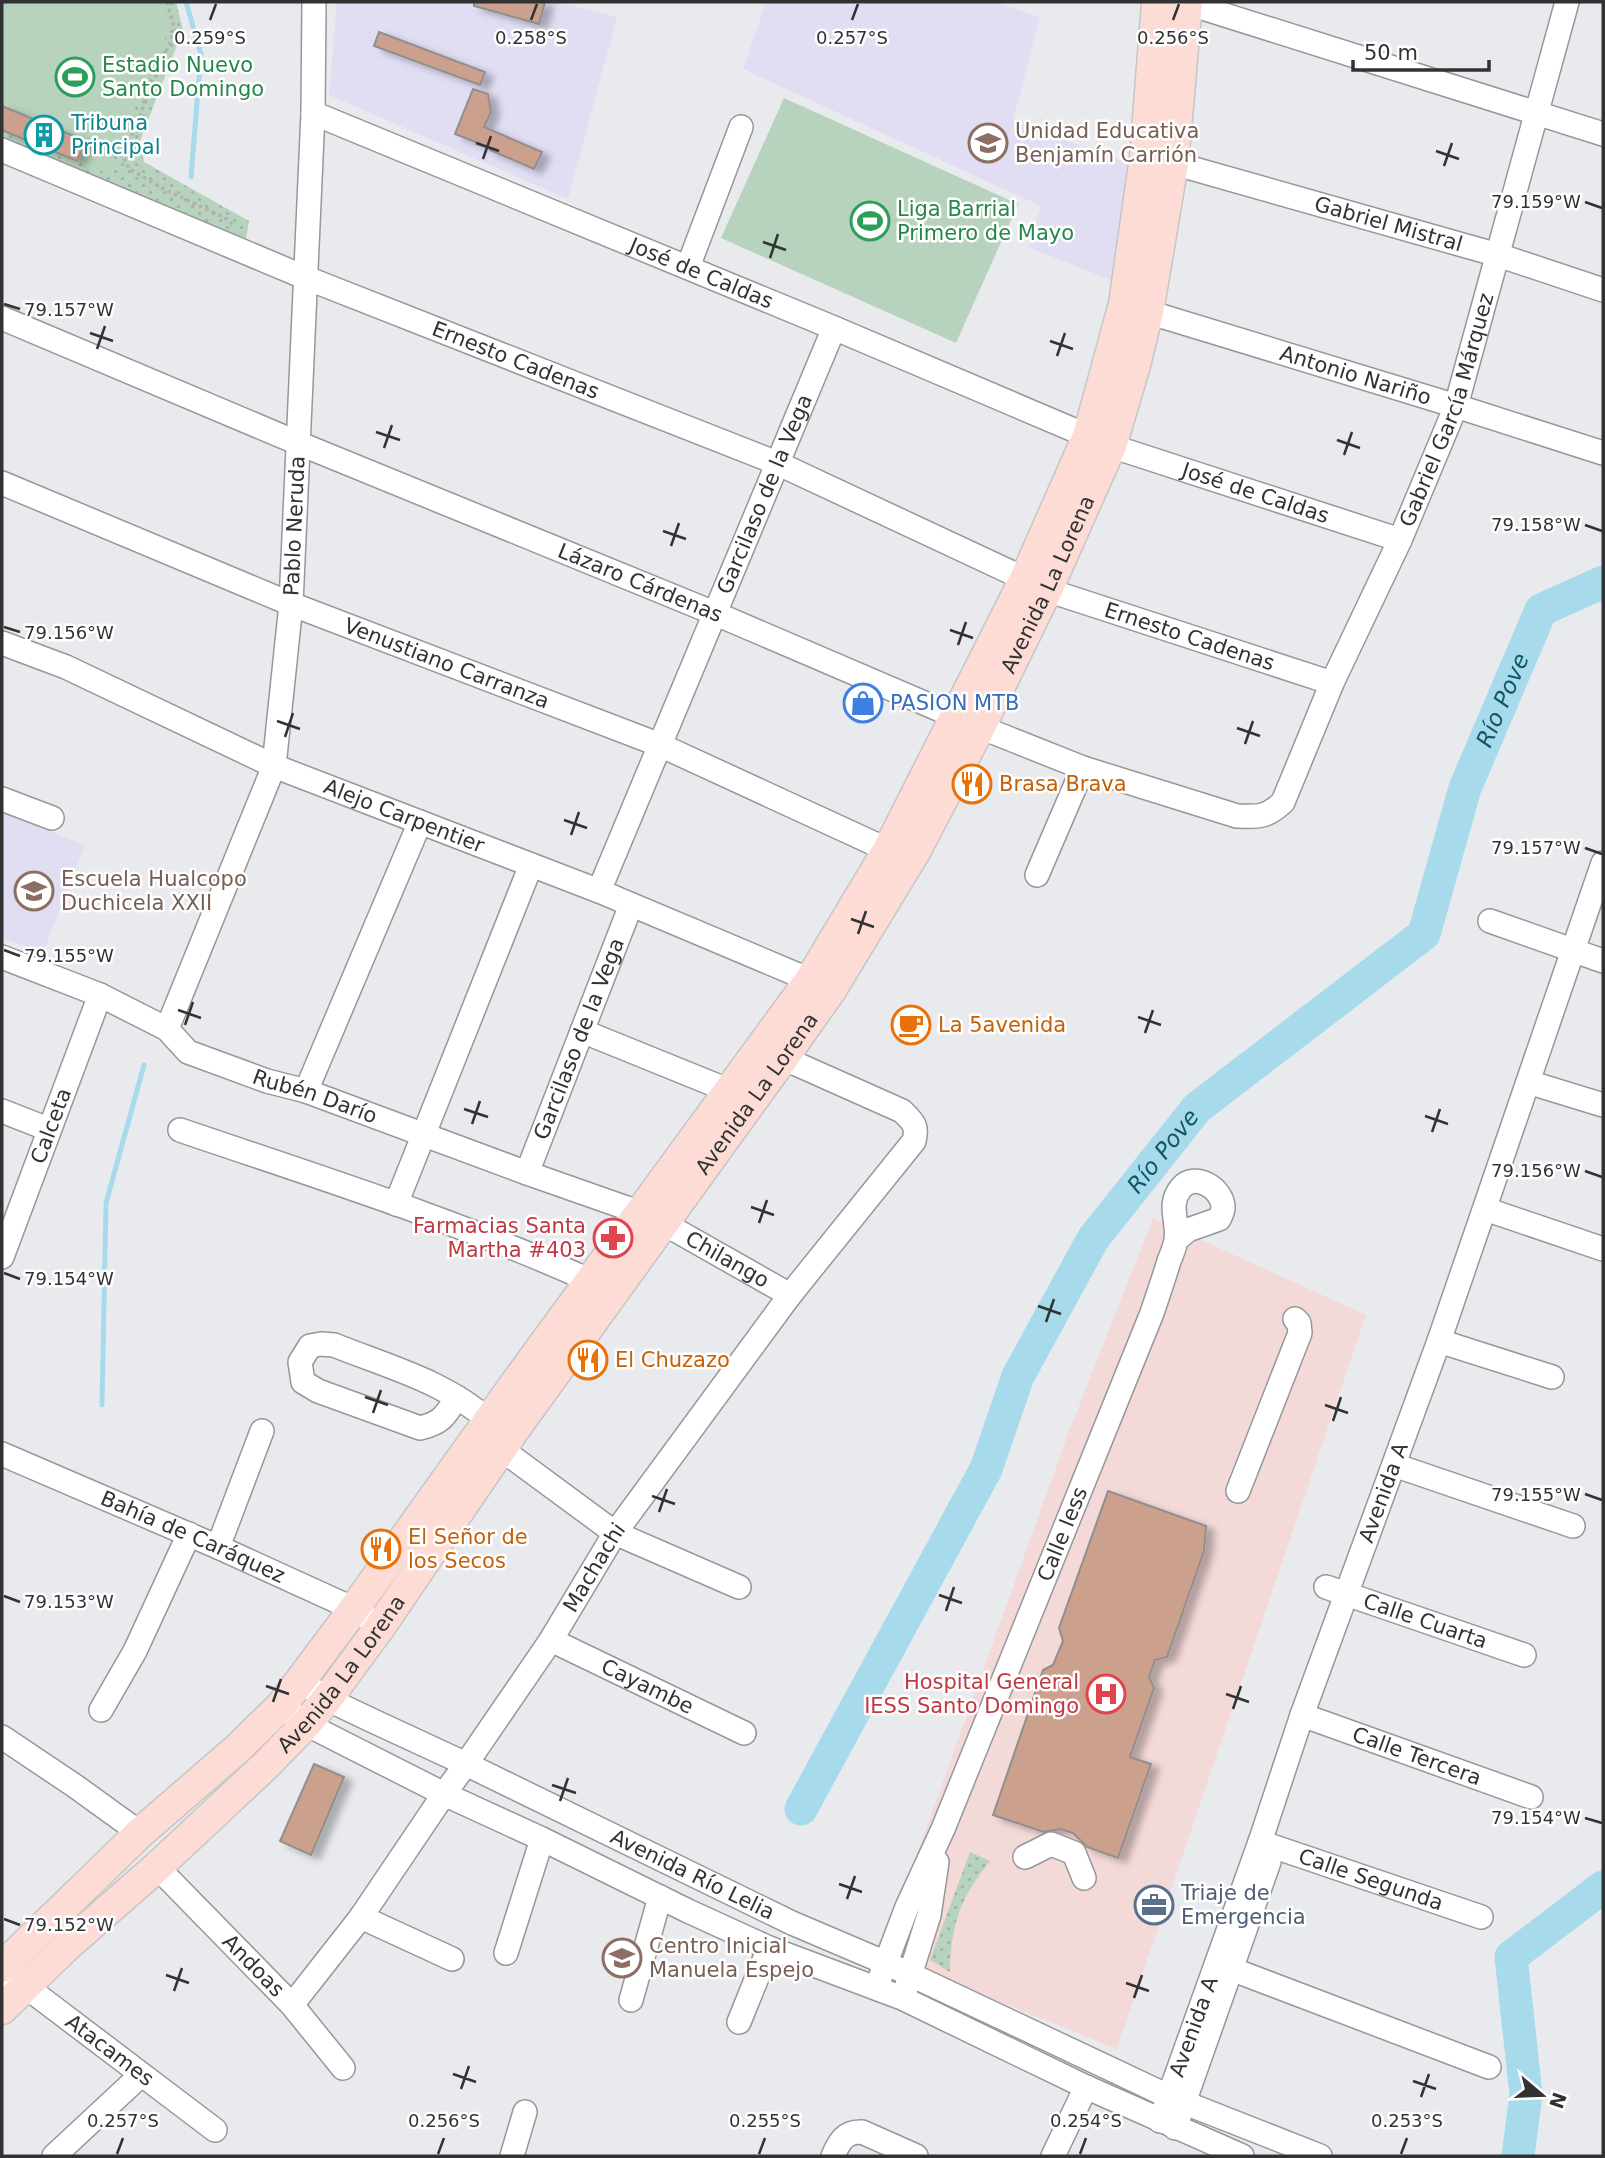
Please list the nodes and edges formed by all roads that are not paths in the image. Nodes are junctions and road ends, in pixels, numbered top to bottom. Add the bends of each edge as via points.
1 (314, 2) edge
2 (1157, 2) edge
3 (1187, 2) edge
4 (1567, 2) edge
5 (313, 113) junction
6 (1537, 113) junction
7 (741, 127) dead end
8 (1603, 134) edge
9 (2, 150) edge
10 (1173, 163) junction
11 (1498, 255) junction
12 (688, 267) junction
13 (304, 277) junction
14 (1603, 290) edge
15 (1148, 312) junction
16 (2, 318) edge
17 (834, 328) junction
18 (1456, 406) junction
19 (1099, 441) junction
20 (298, 443) junction
21 (1603, 453) edge
22 (777, 463) junction
23 (2, 483) edge
24 (1401, 540) junction
25 (1036, 584) junction
26 (291, 604) junction
27 (714, 613) junction
28 (2, 643) edge
29 (1332, 683) junction
30 (969, 722) junction
31 (660, 745) junction
32 (274, 766) junction
33 (1083, 768) junction
34 (2, 799) edge
35 (1283, 802) joint
36 (52, 818) dead end
37 (420, 822) junction
38 (888, 850) junction
39 (1603, 863) edge
40 (531, 865) junction
41 (1037, 875) dead end
42 (599, 891) junction
43 (631, 905) junction
44 (1603, 907) edge
45 (1490, 921) dead end
46 (1588, 956) edge
47 (2, 957) edge
48 (810, 980) junction
49 (100, 995) junction
50 (167, 1029) junction
51 (582, 1031) junction
52 (783, 1058) junction
53 (1534, 1084) junction
54 (306, 1091) junction
55 (730, 1091) junction
56 (1603, 1105) edge
57 (2, 1111) edge
58 (48, 1129) junction
59 (180, 1130) dead end
60 (424, 1134) junction
61 (527, 1173) junction
62 (396, 1204) junction
63 (1491, 1211) junction
64 (652, 1218) junction
65 (1177, 1239) dead end
66 (1603, 1249) edge
67 (2, 1257) edge
68 (591, 1281) junction
69 (790, 1295) junction
70 (1295, 1319) dead end
71 (1446, 1343) junction
72 (1552, 1377) dead end
73 (457, 1397) junction
74 (489, 1421) junction
75 (262, 1432) dead end
76 (501, 1449) junction
77 (2, 1454) edge
78 (1400, 1467) junction
79 (1238, 1491) dead end
80 (1573, 1526) dead end
81 (615, 1533) junction
82 (189, 1534) junction
83 (218, 1546) junction
84 (739, 1587) dead end
85 (1345, 1593) junction
86 (354, 1609) junction
87 (380, 1626) junction
88 (551, 1640) junction
89 (1524, 1655) dead end
90 (300, 1681) junction
91 (327, 1699) junction
92 (282, 1705) junction
93 (101, 1710) dead end
94 (1310, 1718) junction
95 (306, 1724) junction
96 (744, 1733) dead end
97 (2, 1737) edge
98 (466, 1764) junction
99 (444, 1794) junction
100 (1531, 1797) dead end
101 (943, 1829) junction
102 (140, 1833) junction
103 (542, 1839) junction
104 (1267, 1844) junction
105 (1025, 1857) dead end
106 (157, 1867) junction
107 (1084, 1878) dead end
108 (660, 1897) junction
109 (361, 1917) junction
110 (1481, 1917) dead end
111 (769, 1948) junction
112 (506, 1953) dead end
113 (452, 1958) dead end
114 (886, 1963) junction
115 (1224, 1966) junction
116 (911, 1974) junction
117 (9, 1977) edge
118 (876, 1987) junction
119 (902, 1998) junction
120 (631, 2000) dead end
121 (292, 2005) junction
122 (2, 2009) edge
123 (739, 2022) dead end
124 (1489, 2067) dead end
125 (343, 2068) dead end
126 (141, 2075) junction
127 (1086, 2087) junction
128 (1177, 2100) junction
129 (525, 2112) dead end
130 (1167, 2124) junction
131 (215, 2130) dead end
132 (54, 2156) edge
133 (512, 2156) edge
134 (833, 2156) edge
135 (916, 2156) edge
136 (1054, 2156) edge
137 (1242, 2156) edge
138 (1321, 2156) edge

1 - 5 street, Pablo Neruda
2 - 19 main road, Avenida La Lorena via 1145,158
3 - 6 street
3 - 10 main road, Avenida La Lorena
4 - 6 street, Gabriel García Márquez
5 - 12 street, José de Caldas
5 - 13 street, Pablo Neruda
6 - 8 street
6 - 11 street, Gabriel García Márquez
7 - 12 street
9 - 13 street, Ernesto Cadenas
10 - 11 street, Gabriel Mistral
10 - 15 main road, Avenida La Lorena
11 - 14 street, Gabriel Mistral
11 - 18 street, Gabriel García Márquez
12 - 17 street, José de Caldas
13 - 20 street, Pablo Neruda
13 - 22 street, Ernesto Cadenas
15 - 18 street, Antonio Nariño
15 - 19 main road, Avenida La Lorena
16 - 20 street, Lázaro Cárdenas
17 - 19 street, José de Caldas
17 - 22 street, Garcilaso de la Vega
18 - 21 street, Antonio Nariño
18 - 24 street, Gabriel García Márquez
19 - 24 street, José de Caldas
19 - 25 main road, Avenida La Lorena
20 - 26 street, Pablo Neruda
20 - 27 street, Lázaro Cárdenas
22 - 25 street, Ernesto Cadenas
22 - 27 street, Garcilaso de la Vega
23 - 26 street, Venustiano Carranza
24 - 29 street, Gabriel García Márquez
25 - 29 street, Ernesto Cadenas
25 - 30 main road, Avenida La Lorena
26 - 31 street, Venustiano Carranza
26 - 32 street, Pablo Neruda
27 - 30 street, Lázaro Cárdenas
27 - 31 street, Garcilaso de la Vega
28 - 32 street, Alejo Carpentier via 66,667
29 - 35 street, Gabriel García Márquez
30 - 33 street, Lázaro Cárdenas
30 - 38 main road, Avenida La Lorena
30 - 52 main road, Avenida La Lorena via 916,850 831,990
31 - 38 street, Venustiano Carranza
31 - 42 street, Garcilaso de la Vega
32 - 37 street, Alejo Carpentier
32 - 50 street, Pablo Neruda
33 - 35 street, Lázaro Cárdenas via 1237,816 1270,814
33 - 41 street
34 - 36 street
37 - 40 street, Alejo Carpentier
37 - 54 street
38 - 48 main road, Avenida La Lorena
39 - 46 street, Avenida A
40 - 42 street, Alejo Carpentier
40 - 60 street
42 - 43 street, Alejo Carpentier
43 - 48 street, Alejo Carpentier
43 - 51 street, Garcilaso de la Vega
44 - 46 street, Avenida A
45 - 46 street
46 - 53 street, Avenida A
47 - 49 street, Rubén Darío
48 - 55 main road, Avenida La Lorena
49 - 50 street, Rubén Darío
49 - 58 street, Calceta
50 - 54 street, Rubén Darío via 188,1052
51 - 55 street
51 - 61 street, Garcilaso de la Vega
52 - 64 main road, Avenida La Lorena
52 - 69 street, Machachi via 902,1111 916,1131 914,1141
53 - 56 street
53 - 63 street, Avenida A
54 - 60 street, Rubén Darío
55 - 64 main road, Avenida La Lorena
57 - 58 street
58 - 67 street, Calceta
59 - 62 street
60 - 61 street, Rubén Darío
60 - 62 street
61 - 64 street, Rubén Darío
62 - 68 street via 535,1255
63 - 66 street
63 - 71 street, Avenida A
64 - 68 main road, Avenida La Lorena
64 - 69 street, Chilango
64 - 76 main road, Avenida La Lorena
65 - 101 street, Calle Iess via 1148,1325
68 - 74 main road, Avenida La Lorena
69 - 81 street, Machachi
70 - 79 street via 1300,1332
71 - 72 street
71 - 78 street, Avenida A
73 - 73 street via 334,1345 310,1346 300,1362 303,1382 318,1391 420,1428 446,1415
73 - 74 street
74 - 86 main road, Avenida La Lorena
75 - 83 street
76 - 81 street
76 - 87 main road, Avenida La Lorena
77 - 82 street, Bahía de Caráquez
78 - 80 street
78 - 85 street, Avenida A
81 - 84 street
81 - 88 street, Machachi
82 - 83 street, Bahía de Caráquez
82 - 93 street via 135,1651
83 - 86 street, Bahía de Caráquez
85 - 89 street, Calle Cuarta
85 - 94 street, Avenida A
86 - 87 street, Bahía de Caráquez
86 - 90 main road, Avenida La Lorena
87 - 91 main road, Avenida La Lorena
88 - 96 street, Cayambe
88 - 98 street, Machachi
90 - 91 street, Avenida Río Lelia
90 - 92 main road, Avenida La Lorena
91 - 95 main road, Avenida La Lorena
91 - 98 street, Avenida Río Lelia
92 - 95 street, Avenida Río Lelia
92 - 102 main road, Avenida La Lorena
94 - 100 street, Calle Tercera
94 - 104 street, Avenida A
95 - 99 street, Avenida Río Lelia
95 - 106 main road, Avenida La Lorena
97 - 102 street
98 - 99 street, Machachi
98 - 114 street, Avenida Río Lelia via 792,1923
99 - 103 street, Avenida Río Lelia
99 - 109 street, Machachi
101 - 114 street, Calle Iess
101 - 116 street, Calle Iess via 929,1915
102 - 117 main road, Avenida La Lorena
103 - 108 street, Avenida Río Lelia
103 - 112 street
104 - 110 street, Calle Segunda
104 - 115 street, Avenida A
105 - 107 street via 1051,1844 1074,1853
106 - 117 main road, Avenida La Lorena
106 - 121 street, Andoas
108 - 111 street, Avenida Río Lelia
108 - 120 street
109 - 113 street
109 - 121 street, Machachi
111 - 118 street, Avenida Río Lelia
111 - 123 street
114 - 116 street, Avenida Río Lelia
114 - 118 street, Calle Iess
115 - 124 street
115 - 128 street, Avenida A
116 - 119 street, Calle Iess
116 - 128 street, Avenida Río Lelia
117 - 122 main road, Avenida La Lorena
117 - 126 street, Atacames
118 - 119 street, Avenida Río Lelia
119 - 127 street, Avenida Río Lelia
121 - 125 street, Andoas
126 - 131 street, Atacames
126 - 132 street
127 - 130 street, Avenida Río Lelia
127 - 136 street
128 - 130 street, Avenida A
128 - 138 street, Avenida Río Lelia
129 - 133 street
130 - 137 street, Avenida Río Lelia
134 - 135 street via 840,2141 854,2132

